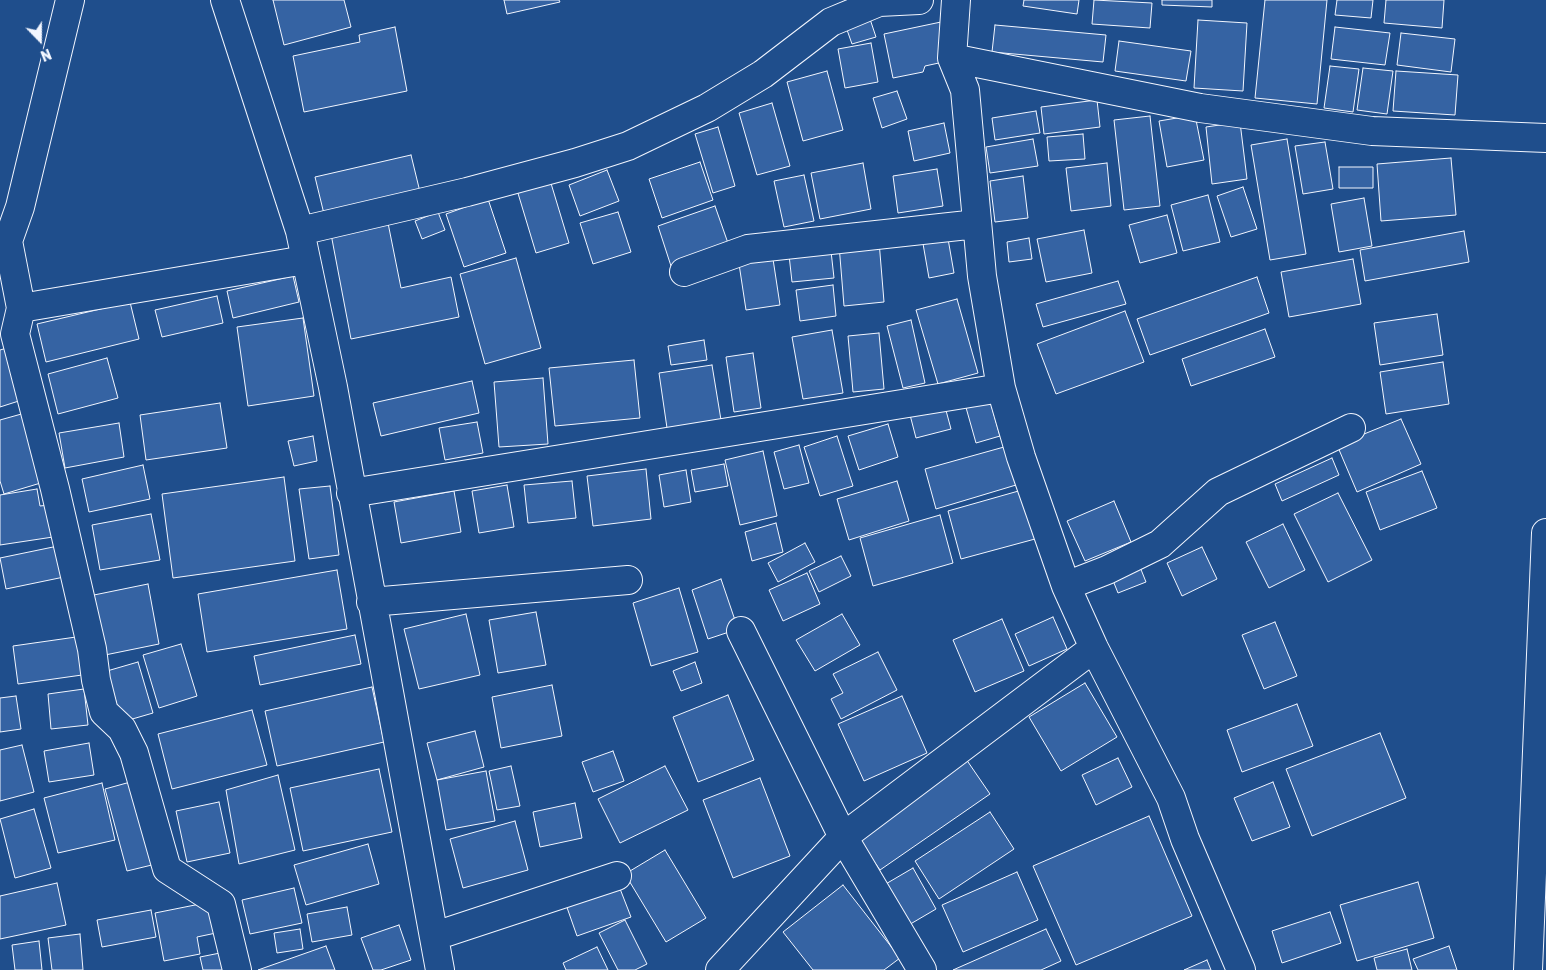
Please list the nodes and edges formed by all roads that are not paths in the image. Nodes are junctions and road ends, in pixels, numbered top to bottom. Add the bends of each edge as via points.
1 (70, 0) edge
2 (225, 0) edge
3 (919, 0) edge
4 (956, 0) edge
5 (878, 1) edge
6 (952, 58) junction
7 (1546, 138) edge
8 (977, 224) junction
9 (300, 231) junction
10 (4, 246) edge
11 (306, 260) junction
12 (684, 272) dead end
13 (21, 308) junction
14 (1001, 388) junction
15 (1351, 428) dead end
16 (351, 493) junction
17 (1546, 533) edge
18 (628, 580) dead end
19 (1066, 586) junction
20 (371, 602) junction
21 (741, 631) dead end
22 (1094, 648) junction
23 (843, 837) junction
24 (617, 876) dead end
25 (435, 936) junction
26 (237, 970) edge
27 (440, 970) edge
28 (720, 970) edge
29 (922, 970) edge
30 (1240, 970) edge
31 (1528, 970) edge

1 - 10 main road via 20,207
2 - 9 main road
3 - 5 main road
4 - 6 main road
5 - 9 main road via 831,22 763,74 707,108 628,146 512,180
6 - 7 main road via 1200,108 1372,131
6 - 8 main road via 965,90
8 - 12 main road via 748,249
8 - 14 main road via 982,276
9 - 11 main road
10 - 13 main road
11 - 13 main road
11 - 16 main road
13 - 26 main road via 14,334 55,489 104,712 122,729 134,754 167,869 221,904
14 - 16 main road
14 - 19 main road via 1020,457
15 - 19 main road via 1218,492 1160,544
16 - 20 main road
17 - 31 main road
18 - 20 main road
19 - 22 main road
20 - 25 main road
21 - 23 main road
22 - 23 main road
22 - 30 main road via 1171,798
23 - 28 main road
23 - 29 main road
24 - 25 main road
25 - 27 main road

